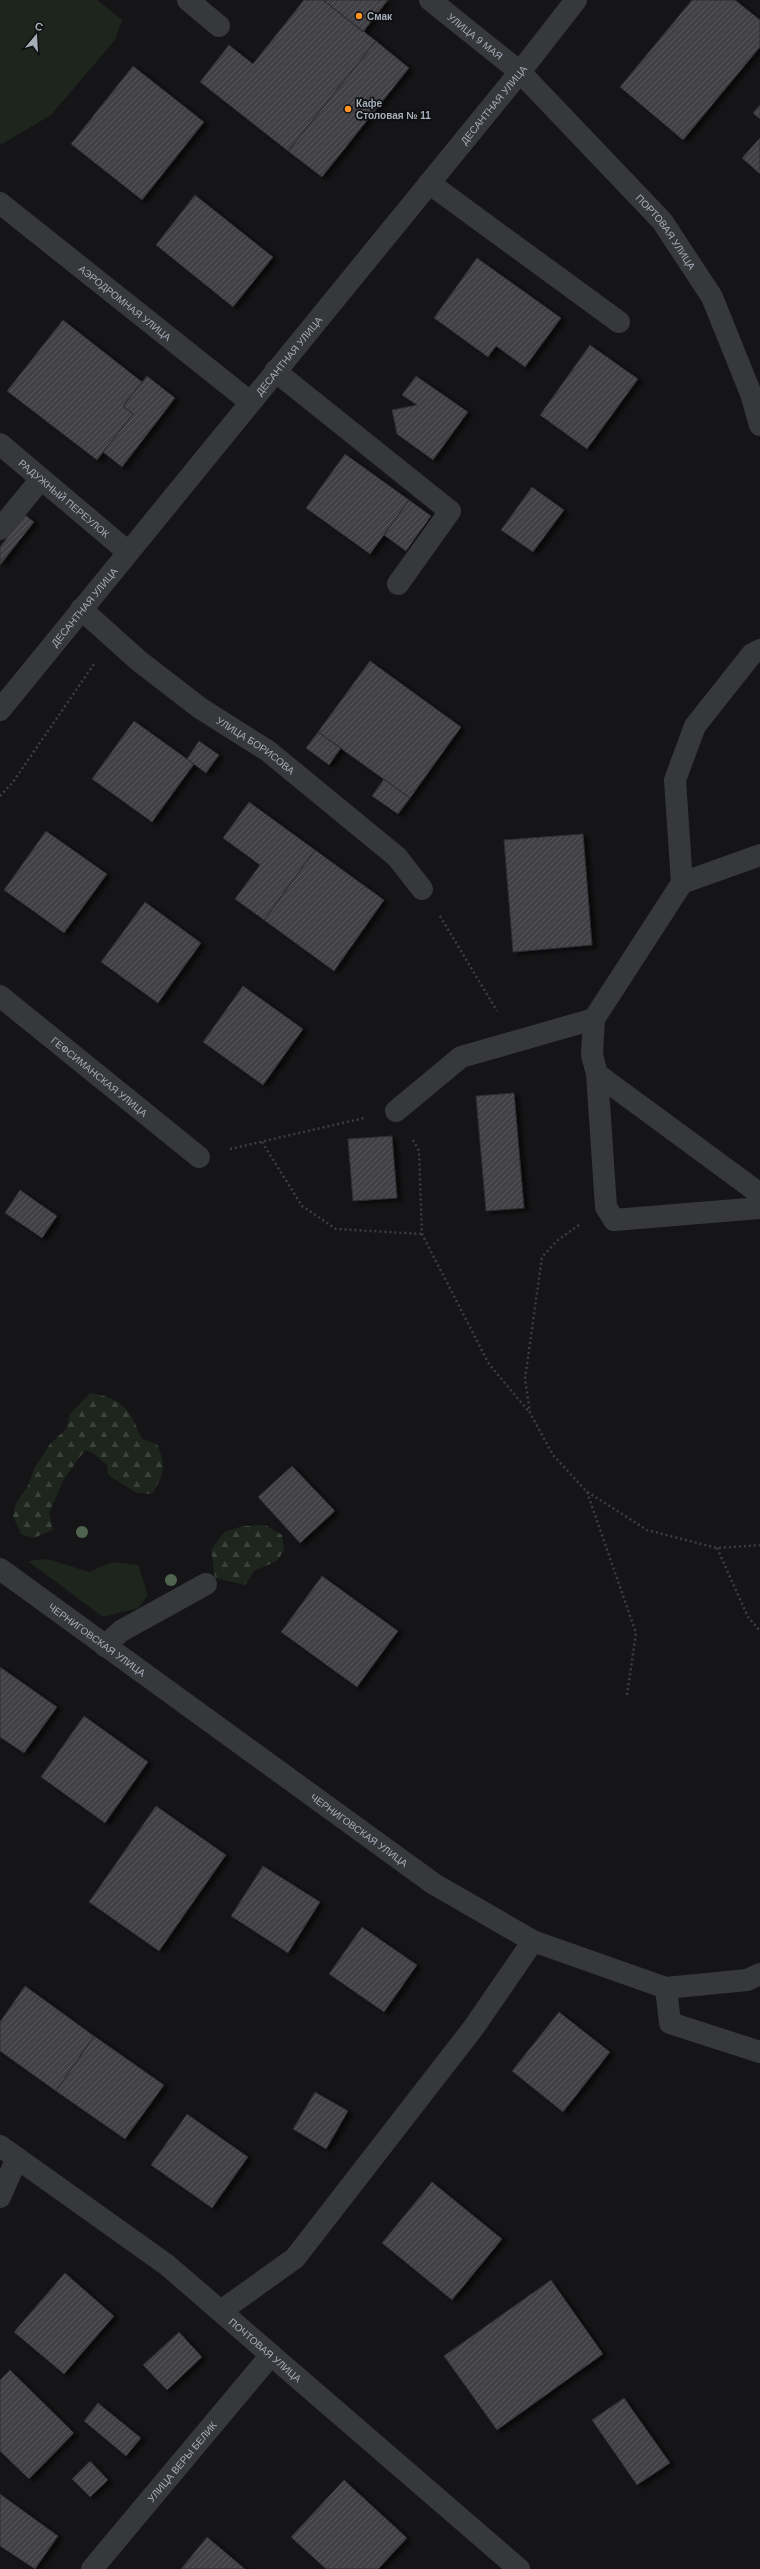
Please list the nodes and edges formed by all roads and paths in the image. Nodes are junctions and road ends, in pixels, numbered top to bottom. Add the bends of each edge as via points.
1 (188, 0) edge
2 (430, 0) edge
3 (576, 0) edge
4 (219, 26) dead end
5 (520, 72) junction
6 (429, 183) junction
7 (0, 203) edge
8 (619, 322) dead end
9 (275, 371) junction
10 (756, 396) edge
11 (250, 402) junction
12 (760, 425) edge
13 (0, 444) edge
14 (41, 479) junction
15 (0, 529) edge
16 (128, 552) junction
17 (398, 584) dead end
18 (81, 609) junction
19 (112, 637) junction
20 (760, 650) edge
21 (0, 710) edge
22 (0, 796) edge
23 (760, 856) edge
24 (682, 883) junction
25 (422, 888) joint
26 (0, 996) edge
27 (594, 1019) junction
28 (513, 1042) junction
29 (597, 1074) junction
30 (396, 1110) junction
31 (262, 1142) junction
32 (199, 1156) joint
33 (760, 1194) edge
34 (606, 1207) junction
35 (760, 1208) edge
36 (422, 1234) junction
37 (530, 1413) junction
38 (586, 1491) junction
39 (760, 1545) edge
40 (717, 1548) junction
41 (0, 1569) edge
42 (206, 1584) dead end
43 (760, 1632) edge
44 (105, 1646) junction
45 (627, 1695) dead end
46 (533, 1941) junction
47 (760, 1974) edge
48 (666, 1988) junction
49 (760, 2052) edge
50 (9, 2152) edge
51 (0, 2197) edge
52 (221, 2311) junction
53 (271, 2355) junction
54 (92, 2569) edge
55 (518, 2569) edge

1 - 4 street
2 - 5 street, УЛИЦА 9 МАЯ
3 - 5 street, ДЕСАНТНАЯ УЛИЦА
5 - 6 street, ДЕСАНТНАЯ УЛИЦА
5 - 10 street, ПОРТОВАЯ УЛИЦА via 662,221 712,297
6 - 8 street
6 - 9 street, ДЕСАНТНАЯ УЛИЦА
7 - 11 street, АЭРОДРОМНАЯ УЛИЦА
9 - 11 street, ДЕСАНТНАЯ УЛИЦА
9 - 17 street via 450,511
10 - 12 street, ПОРТОВАЯ УЛИЦА
11 - 16 street, ДЕСАНТНАЯ УЛИЦА
13 - 14 street, РАДУЖНЫЙ ПЕРЕУЛОК
14 - 15 street
14 - 16 street, РАДУЖНЫЙ ПЕРЕУЛОК
16 - 18 street, ДЕСАНТНАЯ УЛИЦА
18 - 19 street, УЛИЦА БОРИСОВА
18 - 21 street, ДЕСАНТНАЯ УЛИЦА
19 - 22 path via 13,782
19 - 25 street, УЛИЦА БОРИСОВА via 138,661 200,708 274,756 397,857
20 - 24 street via 752,654 695,726 675,780
23 - 24 street
24 - 27 street
25 - 28 path via 493,1002
26 - 32 street, ГЕФСИМАНСКАЯ УЛИЦА
27 - 28 street
27 - 29 street via 592,1055
28 - 30 street via 461,1057
29 - 33 street
29 - 34 street
30 - 31 path
30 - 36 path via 419,1151
31 - 32 path
31 - 36 path via 302,1206 336,1229
34 - 35 street via 614,1220
34 - 37 path via 558,1240 542,1257 525,1379
36 - 37 path via 489,1364
37 - 38 path via 553,1455
38 - 40 path via 647,1530
38 - 45 path via 636,1633
39 - 40 path
40 - 43 path via 748,1617
41 - 44 street, ЧЕРНИГОВСКАЯ УЛИЦА
42 - 44 street via 121,1631
44 - 46 street, ЧЕРНИГОВСКАЯ УЛИЦА via 434,1884
46 - 48 street, ЧЕРНИГОВСКАЯ УЛИЦА
46 - 52 street via 474,2027 294,2258
47 - 48 street, ЧЕРНИГОВСКАЯ УЛИЦА via 747,1980
48 - 49 street via 670,2023
50 - 51 street
50 - 52 street, ПОЧТОВАЯ УЛИЦА via 167,2265
52 - 53 street, ПОЧТОВАЯ УЛИЦА
53 - 54 street, УЛИЦА ВЕРЫ БЕЛИК
53 - 55 street, ПОЧТОВАЯ УЛИЦА

